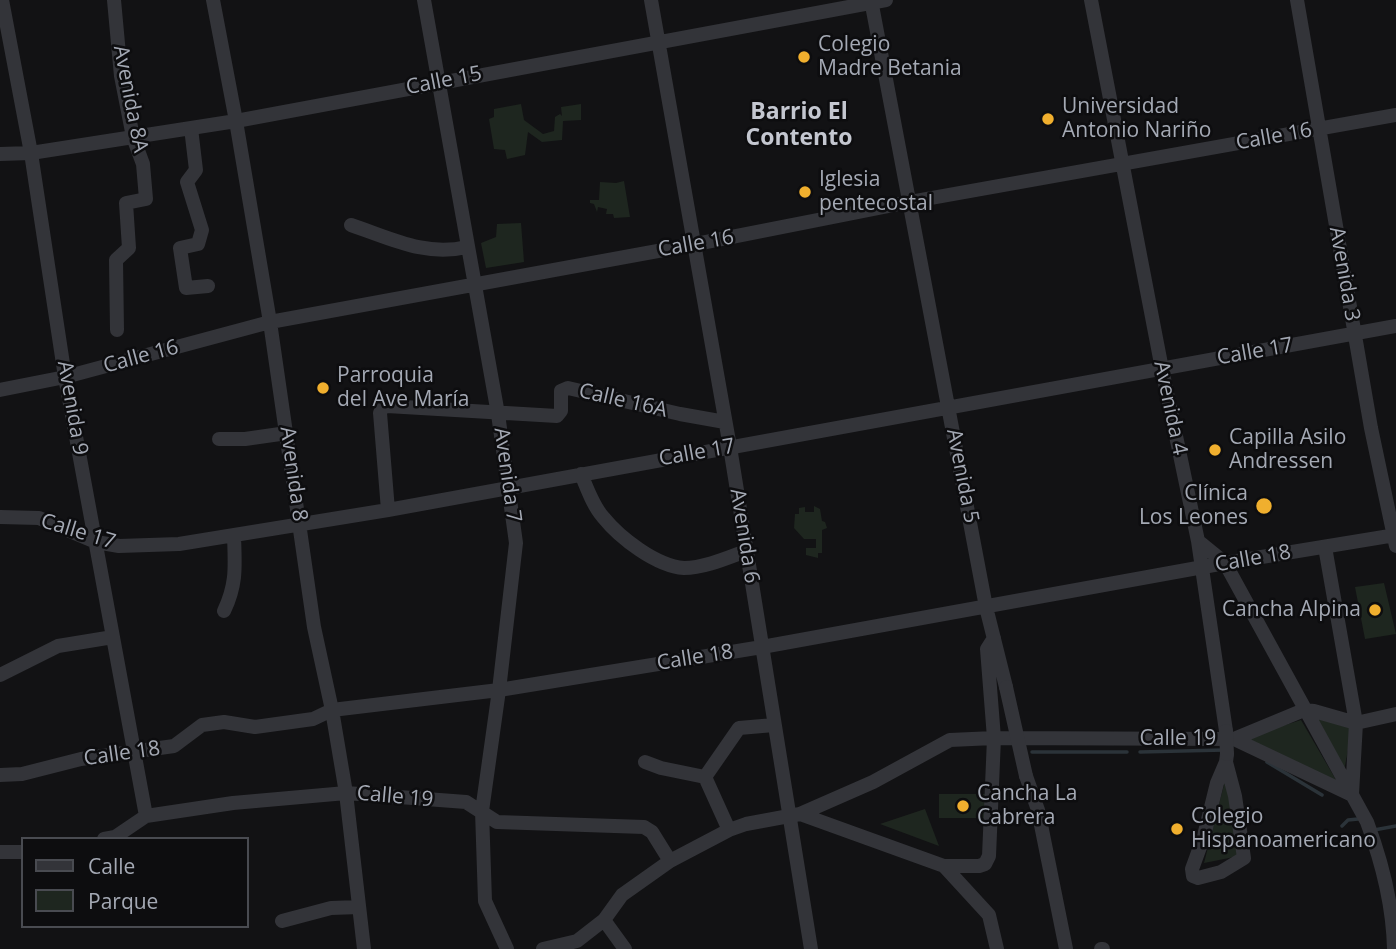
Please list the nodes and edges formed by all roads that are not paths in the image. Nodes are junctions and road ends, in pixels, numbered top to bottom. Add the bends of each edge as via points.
1 (2, 0) edge
2 (114, 0) edge
3 (213, 0) edge
4 (424, 0) edge
5 (651, 0) edge
6 (1091, 0) edge
7 (1297, 0) edge
8 (876, 1) edge
9 (660, 43) junction
10 (438, 82) junction
11 (1396, 115) edge
12 (236, 121) junction
13 (191, 128) junction
14 (1320, 129) junction
15 (133, 137) junction
16 (31, 153) junction
17 (0, 154) edge
18 (1123, 165) junction
19 (909, 202) junction
20 (351, 225) dead end
21 (696, 244) junction
22 (467, 247) junction
23 (475, 285) junction
24 (208, 286) dead end
25 (270, 322) junction
26 (1396, 326) edge
27 (117, 330) dead end
28 (1354, 334) junction
29 (1162, 369) junction
30 (65, 377) junction
31 (0, 390) edge
32 (949, 407) junction
33 (498, 414) junction
34 (725, 422) junction
35 (287, 433) junction
36 (219, 439) dead end
37 (730, 447) junction
38 (581, 474) junction
39 (510, 488) junction
40 (387, 510) junction
41 (0, 517) edge
42 (300, 526) junction
43 (234, 536) junction
44 (1395, 539) edge
45 (1198, 541) junction
46 (96, 542) junction
47 (1325, 547) junction
48 (746, 551) junction
49 (1225, 563) junction
50 (1202, 567) junction
51 (986, 607) junction
52 (224, 611) dead end
53 (113, 637) junction
54 (994, 638) junction
55 (762, 647) junction
56 (0, 675) edge
57 (499, 690) junction
58 (332, 710) junction
59 (1304, 710) junction
60 (1396, 714) edge
61 (1356, 723) junction
62 (774, 724) junction
63 (1230, 735) junction
64 (994, 738) junction
65 (134, 753) junction
66 (1227, 758) junction
67 (645, 762) dead end
68 (0, 775) edge
69 (705, 777) junction
70 (346, 793) junction
71 (1352, 796) junction
72 (482, 811) junction
73 (795, 815) junction
74 (146, 816) junction
75 (730, 830) junction
76 (115, 837) edge
77 (0, 852) edge
78 (21, 852) edge
79 (670, 861) junction
80 (944, 866) junction
81 (359, 907) junction
82 (604, 920) junction
83 (282, 921) dead end
84 (574, 945) edge
85 (364, 949) edge
86 (507, 949) edge
87 (543, 949) edge
88 (625, 949) edge
89 (811, 949) edge
90 (997, 949) edge
91 (1066, 949) edge
92 (1394, 949) edge

1 - 16 street, Avenida 9
2 - 15 street, Avenida 8A via 121,76
3 - 12 street, Avenida 8
4 - 10 street, Avenida 7
5 - 9 street, Avenida 6
6 - 18 street, Avenida 4
7 - 14 street, Avenida 3
8 - 9 street, Calle 15
8 - 19 street, Avenida 5
9 - 10 street, Calle 15
9 - 21 street, Avenida 6
10 - 12 street, Calle 15
10 - 22 street, Avenida 7
11 - 14 street, Calle 16
12 - 13 street, Calle 15
12 - 25 street, Avenida 8
13 - 15 street, Calle 15
13 - 24 street via 196,170 187,182 202,230 198,244 180,248 186,288
14 - 18 street, Calle 16
14 - 28 street, Avenida 3
15 - 16 street, Calle 15
15 - 27 street, Avenida 8A via 143,164 146,199 126,203 130,248 116,260
16 - 17 street, Calle 15
16 - 30 street, Avenida 9
18 - 19 street, Calle 16
18 - 29 street, Avenida 4
19 - 21 street, Calle 16
19 - 32 street, Avenida 5
20 - 22 street via 427,250
21 - 23 street, Calle 16
21 - 34 street, Avenida 6
22 - 23 street, Avenida 7
23 - 25 street, Calle 16
23 - 33 street, Avenida 7
25 - 30 street, Calle 16
25 - 35 street, Avenida 8
26 - 28 street, Calle 17
28 - 29 street, Calle 17
28 - 44 street, Avenida 3
29 - 32 street, Calle 17
29 - 45 street, Avenida 4
30 - 31 street, Calle 16
30 - 46 street, Avenida 9
32 - 37 street, Calle 17
32 - 51 street, Avenida 5
33 - 34 street, Calle 16A via 557,416 561,391 568,387
33 - 39 street, Avenida 7
33 - 40 street, Calle 16A via 382,408
34 - 37 street, Avenida 6
35 - 36 street
35 - 42 street, Avenida 8
37 - 38 street, Calle 17
37 - 48 street, Avenida 6
38 - 39 street, Calle 17
38 - 48 street via 601,516 627,542 659,560 681,568 694,567
39 - 40 street, Calle 17
39 - 57 street, Avenida 7 via 516,543
40 - 42 street, Calle 17
41 - 46 street, Calle 17 via 40,518
42 - 43 street, Calle 17
42 - 58 street, Avenida 8 via 314,627
43 - 46 street, Calle 17 via 179,544
43 - 52 street via 236,573
44 - 47 street, Calle 18
45 - 49 street
45 - 50 street, Avenida 4
46 - 53 street, Avenida 9
47 - 49 street, Calle 18
47 - 61 street
48 - 55 street, Avenida 6
49 - 50 street, Calle 18
49 - 59 street
50 - 51 street, Calle 18
50 - 63 street, Avenida 4
51 - 54 street, Avenida 5
51 - 55 street, Calle 18
53 - 56 street via 58,646
53 - 65 street, Avenida 9
54 - 64 street via 987,649
54 - 91 street, Avenida 5, bridge via 1038,810
55 - 57 street, Calle 18
55 - 62 street, Avenida 6
57 - 58 street, Calle 18
57 - 72 street, Avenida 7
58 - 65 street, Calle 18 via 313,719 255,727 224,722 202,725 174,746
58 - 70 street, Avenida 8
59 - 61 street
59 - 63 street, Calle 19
59 - 71 street
60 - 61 street
61 - 71 street
62 - 69 street via 739,728
62 - 73 street, Avenida 6
63 - 64 street, Calle 19
63 - 66 street, Avenida 4, bridge
63 - 71 street
64 - 73 street, Calle 19 via 950,740 873,782
64 - 80 street via 989,856 979,866
65 - 68 street, Calle 18
65 - 74 street, Avenida 9
66 - 66 street, Avenida 4 via 1244,858 1221,872 1198,878 1192,872
67 - 69 street
69 - 75 street
70 - 72 street, Calle 19 via 466,802
70 - 74 street, Calle 19
70 - 81 street, Avenida 8
71 - 92 street via 1376,846 1391,907
72 - 79 street, Calle 19 via 496,822 644,827
72 - 86 street, Avenida 7 via 485,901
73 - 75 street, Calle 19
73 - 80 street
73 - 89 street, Avenida 6
74 - 76 street, Calle 19
75 - 79 street, Calle 19
77 - 78 street
79 - 82 street, Calle 19 via 622,895
80 - 90 street via 989,915
81 - 83 street via 331,908
81 - 85 street, Avenida 8
82 - 84 street, Calle 19
82 - 88 street
84 - 87 street

